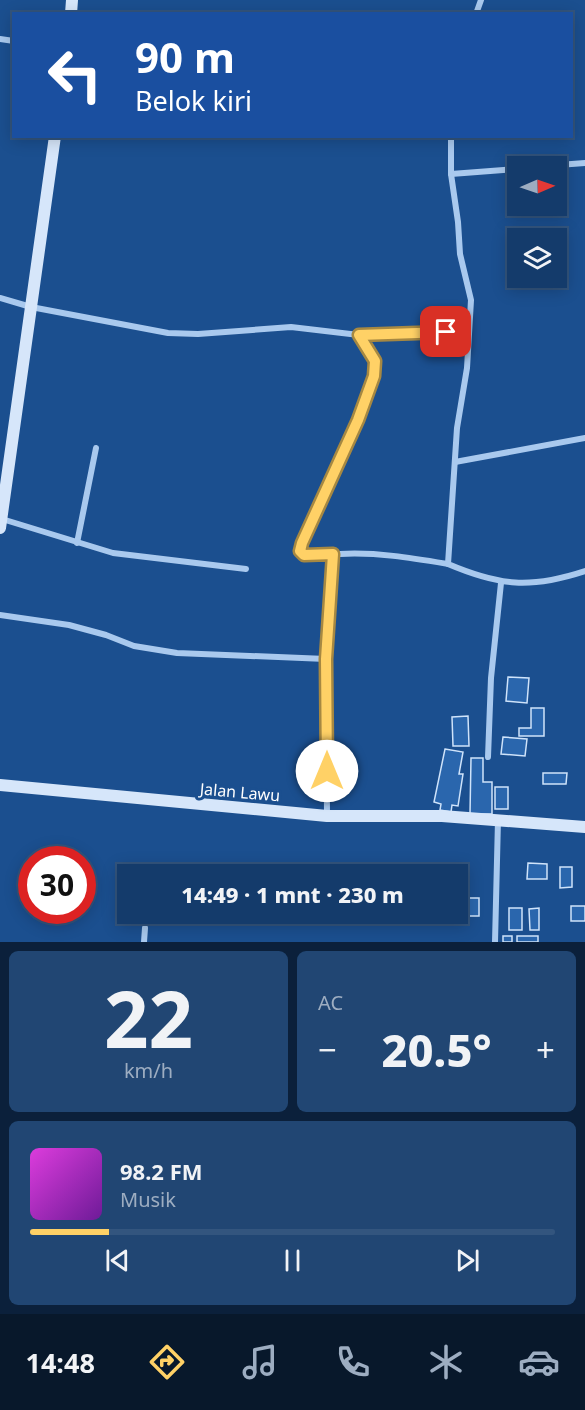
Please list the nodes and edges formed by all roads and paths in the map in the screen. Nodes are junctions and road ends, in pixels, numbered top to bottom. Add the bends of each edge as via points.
1 (55, 138) edge
2 (451, 138) edge
3 (585, 163) edge
4 (567, 164) edge
5 (507, 170) edge
6 (451, 174) junction
7 (0, 298) edge
8 (31, 307) junction
9 (469, 333) junction
10 (359, 335) junction
11 (585, 438) edge
12 (96, 448) dead end
13 (455, 462) junction
14 (1, 523) edge
15 (77, 543) junction
16 (333, 554) junction
17 (448, 564) junction
18 (246, 569) dead end
19 (585, 571) edge
20 (501, 583) junction
21 (0, 615) edge
22 (326, 659) junction
23 (488, 757) dead end
24 (0, 785) edge
25 (327, 816) junction
26 (498, 820) junction
27 (585, 827) edge
28 (145, 928) dead end
29 (144, 942) edge
30 (495, 942) edge

1 - 8 main road
2 - 6 street
3 - 4 street
5 - 6 street
6 - 9 street via 461,263 471,300
7 - 8 street
8 - 10 street via 168,333 291,327
8 - 14 main road
9 - 10 street
9 - 13 street
10 - 16 street via 375,361 374,376 301,547 302,554 308,556
11 - 13 street
12 - 15 street
13 - 17 street
14 - 15 street
15 - 18 street via 113,553
16 - 17 street via 396,555
16 - 22 street
17 - 20 street
19 - 20 street via 535,582
20 - 23 street
21 - 22 street via 69,626 134,646 177,653
22 - 25 street
24 - 25 main road, Jalan Lawu
25 - 26 main road, Jalan Lawu
26 - 27 main road, Jalan Lawu
26 - 30 street
28 - 29 street

